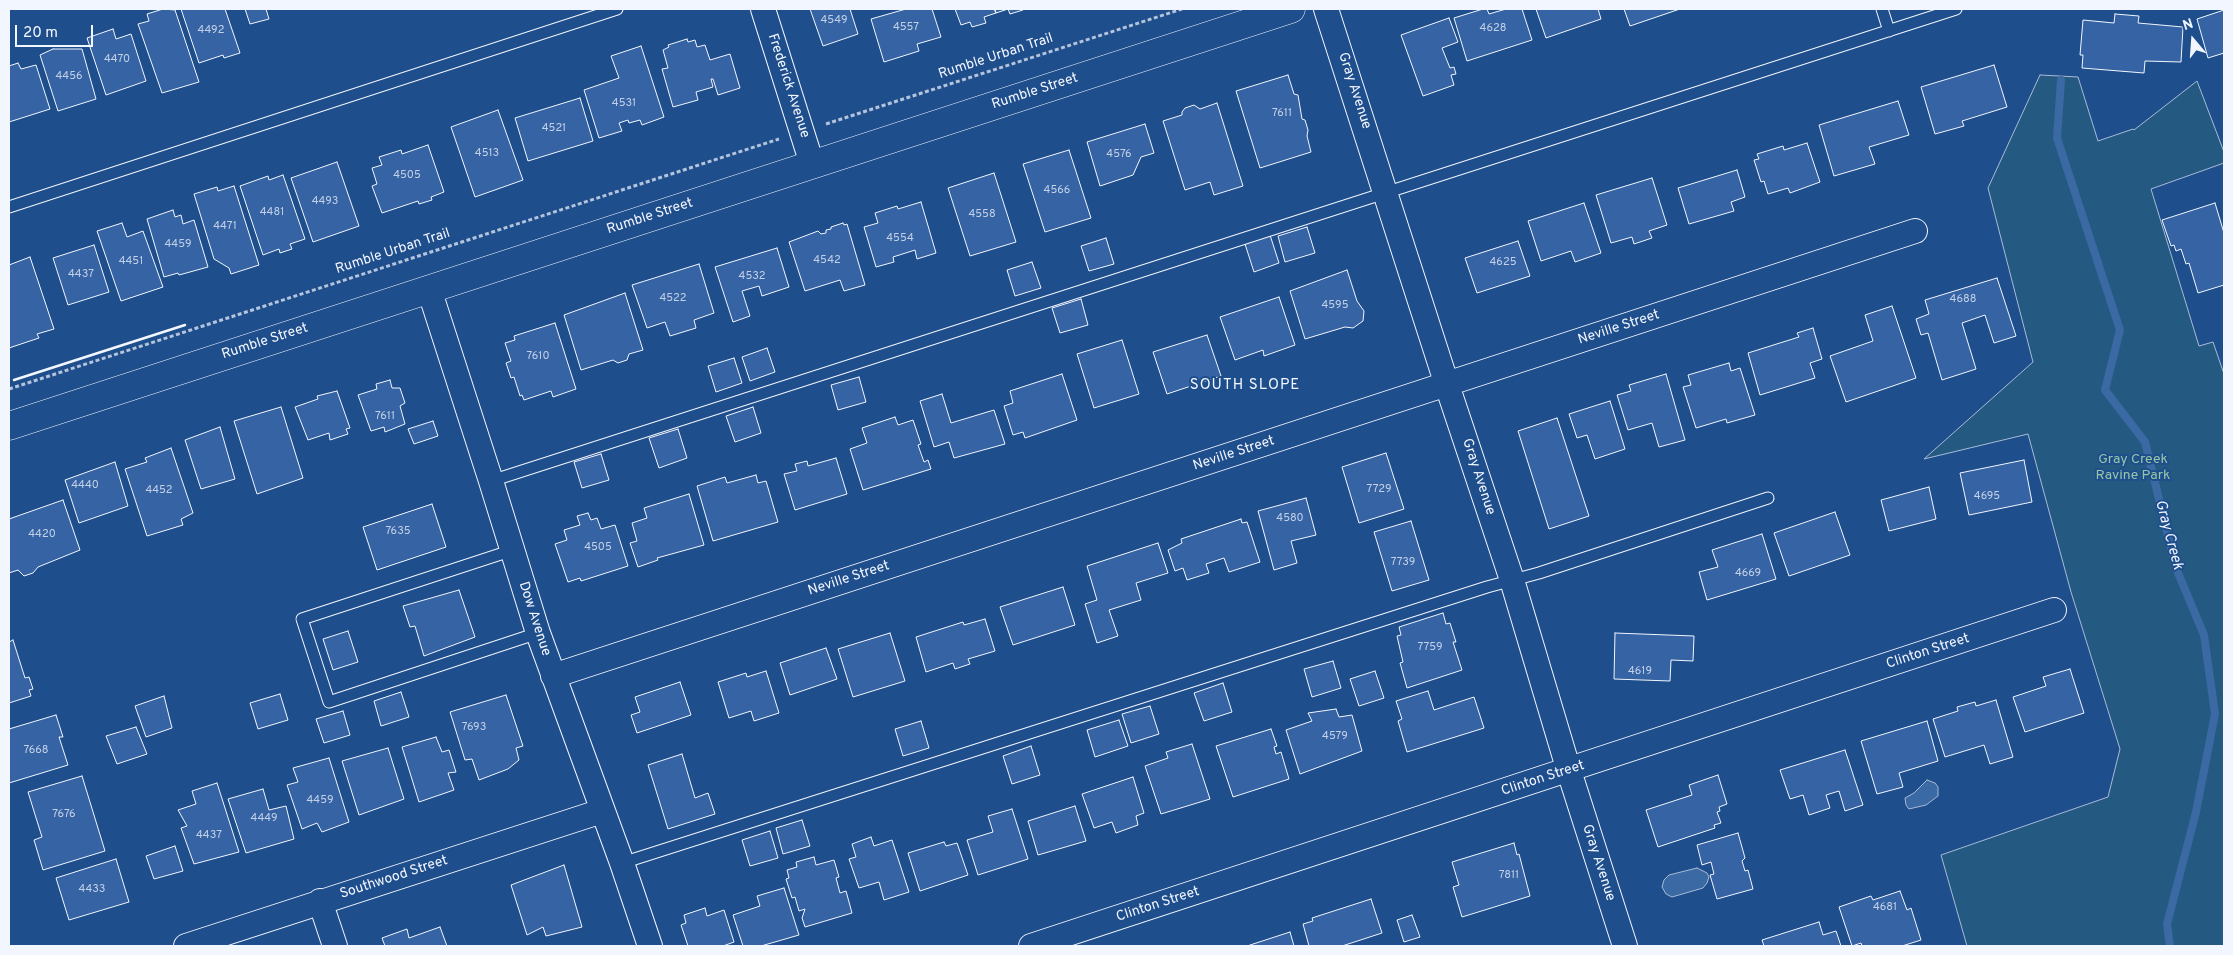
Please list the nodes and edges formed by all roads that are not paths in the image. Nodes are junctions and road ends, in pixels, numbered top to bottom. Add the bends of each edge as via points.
1 (616, 9) edge
2 (763, 9) edge
3 (1291, 9) edge
4 (1326, 9) edge
5 (1882, 9) edge
6 (1956, 9) edge
7 (1889, 31) junction
8 (812, 164) junction
9 (1386, 191) junction
10 (9, 207) edge
11 (1915, 231) dead end
12 (429, 288) junction
13 (1447, 385) junction
14 (10, 420) edge
15 (491, 481) junction
16 (1768, 498) dead end
17 (512, 550) junction
18 (1512, 580) junction
19 (2054, 610) dead end
20 (538, 633) junction
21 (553, 676) junction
22 (1569, 771) junction
23 (602, 811) junction
24 (622, 863) junction
25 (320, 901) junction
26 (186, 946) edge
27 (334, 946) edge
28 (650, 946) edge
29 (1031, 946) edge
30 (1625, 946) edge

1 - 10 lane
2 - 8 street, Frederick Avenue
3 - 8 street, Rumble Street
4 - 9 street, Gray Avenue
5 - 7 lane
6 - 7 lane
7 - 9 lane
8 - 12 street, Rumble Street
9 - 13 street, Gray Avenue
9 - 15 lane
11 - 13 street, Neville Street
12 - 14 street, Rumble Street
12 - 15 street, Dow Avenue
13 - 18 street, Gray Avenue
13 - 21 street, Neville Street
15 - 17 street, Dow Avenue
16 - 18 lane
17 - 20 street, Dow Avenue
17 - 20 lane via 302,618 305,628 329,702
18 - 22 street, Gray Avenue
18 - 24 lane
19 - 22 street, Clinton Street
20 - 21 street, Dow Avenue
21 - 23 street, Dow Avenue
22 - 29 street, Clinton Street
22 - 30 street, Gray Avenue
23 - 24 street, Dow Avenue
23 - 25 street, Southwood Street
24 - 28 street, Dow Avenue
25 - 26 street, Southwood Street
25 - 27 street

